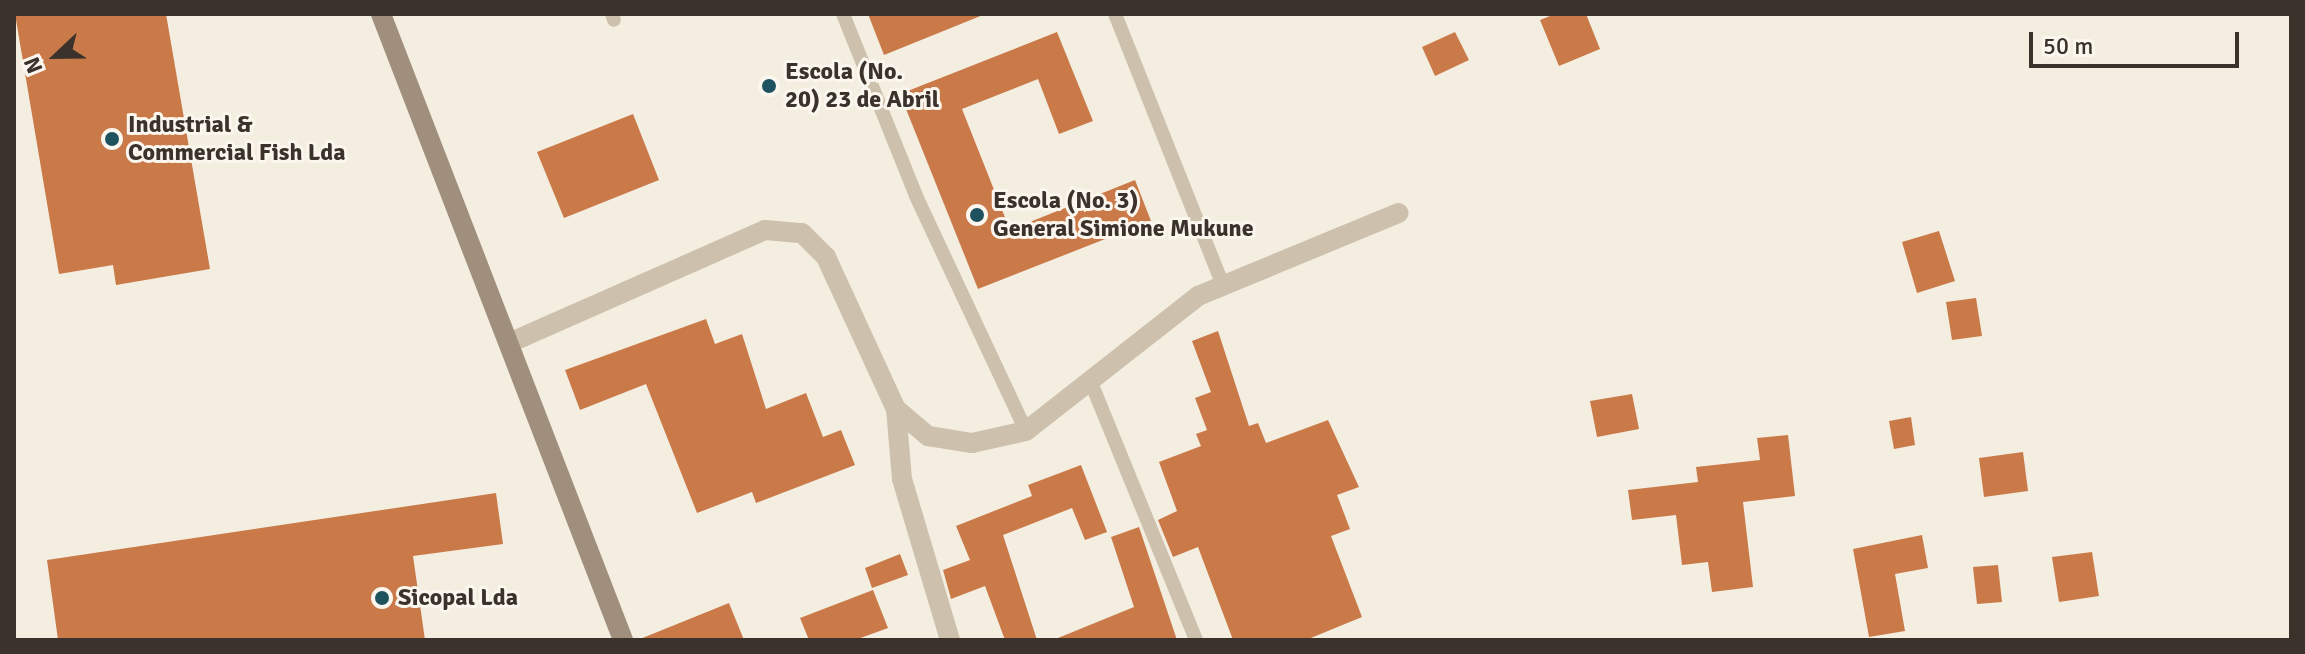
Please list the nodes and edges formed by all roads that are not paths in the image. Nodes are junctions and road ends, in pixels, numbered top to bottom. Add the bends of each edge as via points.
1 (381, 14) edge
2 (843, 14) edge
3 (1115, 14) edge
4 (1398, 213) dead end
5 (1223, 286) junction
6 (509, 343) junction
7 (1092, 385) junction
8 (896, 409) junction
9 (1026, 431) junction
10 (623, 640) edge
11 (950, 640) edge
12 (1196, 640) edge

1 - 6 street
2 - 9 lane via 916,196
3 - 5 lane
4 - 5 street
5 - 7 street via 1198,296
6 - 8 street via 765,230 802,233 826,257
6 - 10 street
7 - 9 street
7 - 12 lane
8 - 9 street via 928,436 972,443
8 - 11 street via 902,479

